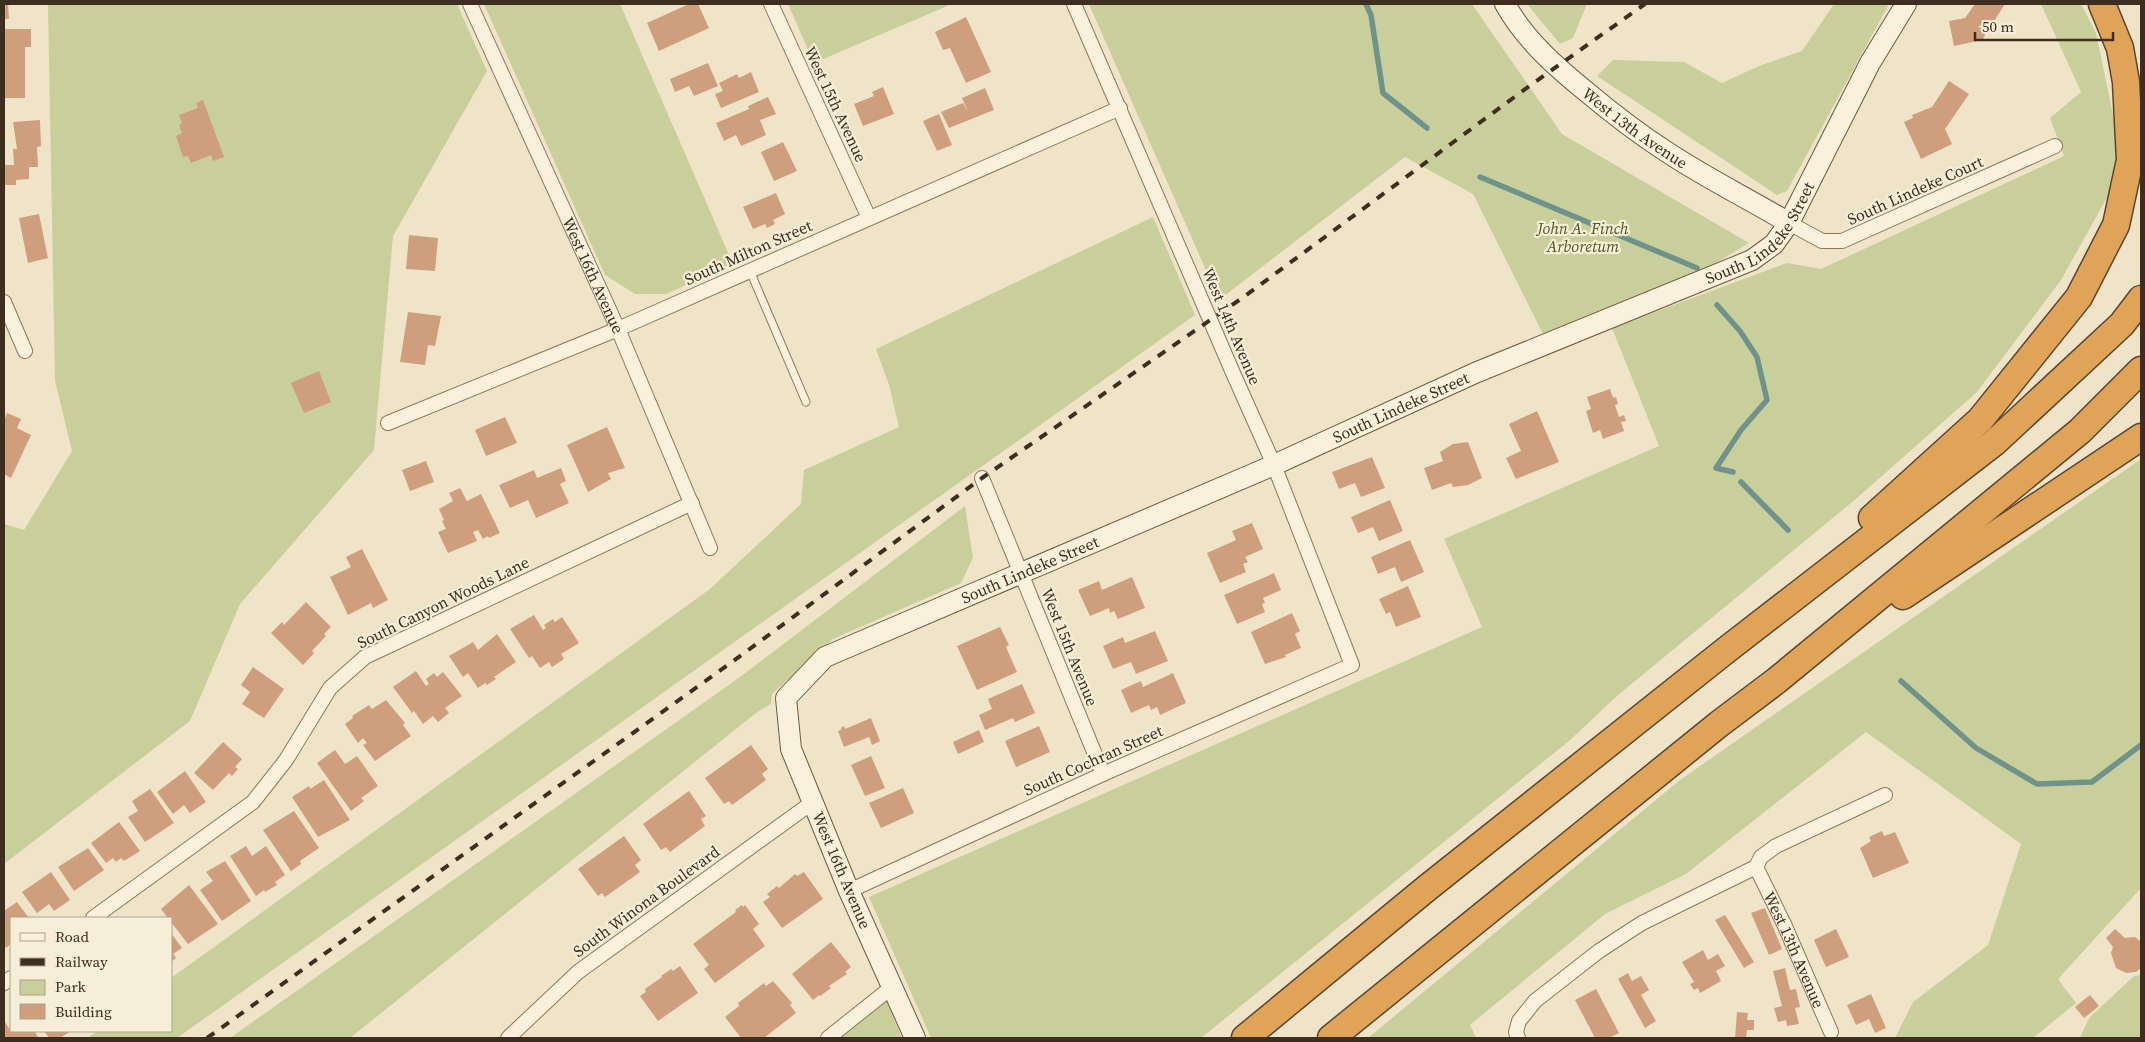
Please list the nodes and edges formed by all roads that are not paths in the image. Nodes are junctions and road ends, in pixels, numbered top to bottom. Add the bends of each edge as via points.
1 (470, 4) edge
2 (771, 4) edge
3 (1074, 4) edge
4 (1505, 4) edge
5 (1906, 4) edge
6 (2102, 4) edge
7 (1120, 108) junction
8 (2055, 146) dead end
9 (869, 218) junction
10 (1789, 223) junction
11 (750, 270) junction
12 (2141, 299) edge
13 (4, 302) edge
14 (618, 329) junction
15 (26, 351) dead end
16 (2141, 370) edge
17 (806, 402) dead end
18 (388, 423) dead end
19 (2141, 437) edge
20 (1274, 464) junction
21 (982, 478) dead end
22 (692, 503) junction
23 (710, 548) dead end
24 (1021, 573) junction
25 (1725, 650) junction
26 (1352, 665) joint
27 (1776, 681) junction
28 (786, 698) joint
29 (1103, 774) junction
30 (1885, 795) dead end
31 (812, 802) junction
32 (1756, 867) junction
33 (849, 891) junction
34 (94, 917) edge
35 (892, 987) junction
36 (1830, 1032) dead end
37 (1517, 1035) edge
38 (508, 1038) edge
39 (828, 1038) edge
40 (915, 1038) edge
41 (1245, 1038) edge
42 (1331, 1038) edge

1 - 14 street, West 16th Avenue
2 - 9 street, West 15th Avenue
3 - 7 street, West 14th Avenue
4 - 10 street, West 13th Avenue via 1533,44 1631,128
5 - 10 street, South Lindeke Street via 1870,64
6 - 25 highway via 2120,48 2126,82 2130,160 2116,225 2079,297 1980,420
7 - 9 street, South Milton Street
7 - 20 street, West 14th Avenue
8 - 10 street, South Lindeke Court via 1842,241 1822,241
9 - 11 street, South Milton Street
10 - 20 street, South Lindeke Street via 1774,244 1752,260 1474,373
11 - 14 street, South Milton Street
11 - 17 lane
12 - 25 highway via 2122,324 1996,442
13 - 15 street
14 - 18 street, South Milton Street
14 - 22 street, West 16th Avenue
16 - 27 highway via 2080,432
19 - 27 highway
20 - 24 street, South Lindeke Street
20 - 26 street, West 14th Avenue
21 - 24 street, West 15th Avenue
22 - 23 street, West 16th Avenue
22 - 34 street, South Canyon Woods Lane via 365,657 330,688 286,760 253,802
24 - 28 street, South Lindeke Street via 825,657
24 - 29 street, West 15th Avenue
25 - 41 highway
26 - 29 street, South Cochran Street
27 - 42 highway
28 - 31 street, West 16th Avenue via 791,749
29 - 33 street, South Cochran Street
30 - 32 street via 1776,846 1761,857
31 - 33 street, West 16th Avenue
31 - 38 street, South Winona Boulevard via 578,972
32 - 36 street, West 13th Avenue
32 - 37 street via 1618,937 1535,1001 1522,1017
33 - 35 street, West 16th Avenue
35 - 39 street
35 - 40 street, West 16th Avenue

